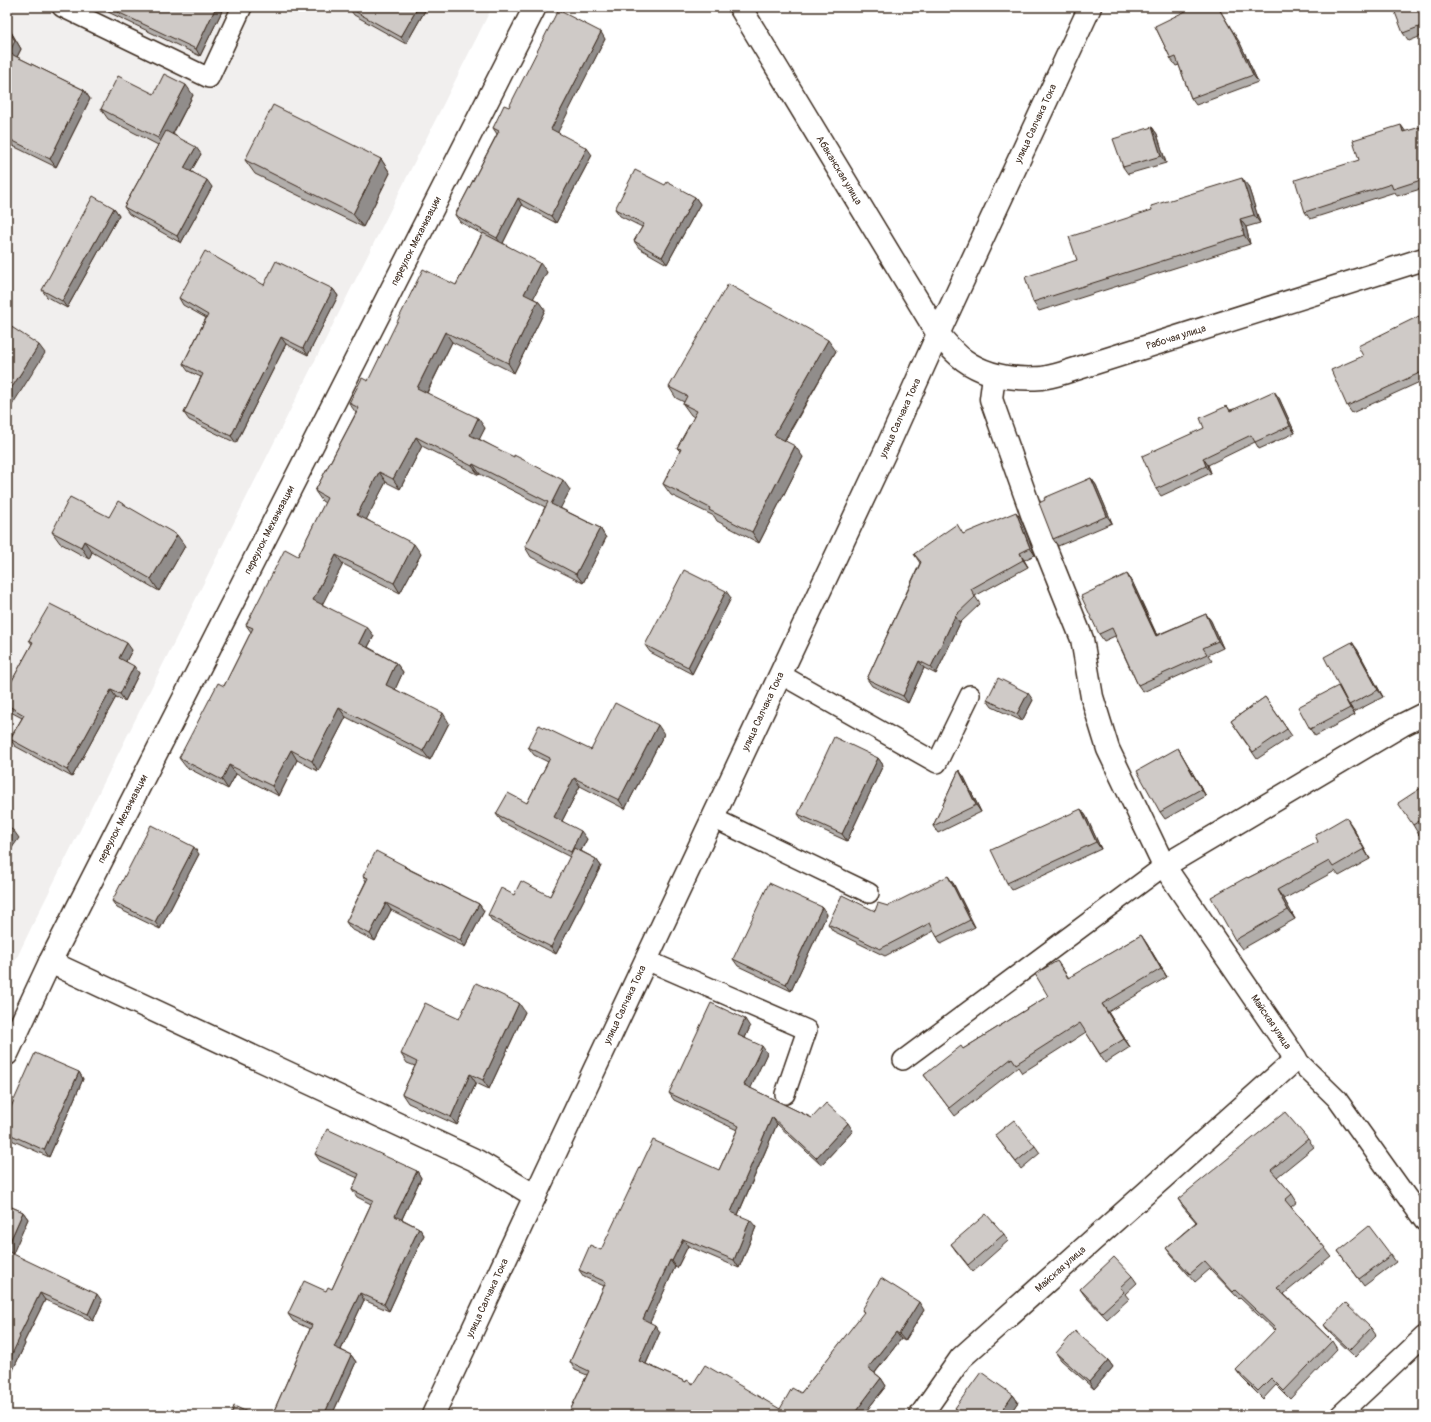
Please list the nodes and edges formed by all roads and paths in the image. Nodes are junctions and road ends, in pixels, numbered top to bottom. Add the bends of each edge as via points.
1 (62, 7) edge
2 (242, 7) edge
3 (535, 7) edge
4 (740, 7) edge
5 (1090, 7) edge
6 (1424, 259) edge
7 (938, 334) junction
8 (994, 375) junction
9 (780, 674) junction
10 (970, 696) dead end
11 (1424, 714) edge
12 (713, 818) junction
13 (1164, 866) junction
14 (869, 893) dead end
15 (646, 960) junction
16 (50, 962) junction
17 (7, 1054) edge
18 (1296, 1059) junction
19 (903, 1060) dead end
20 (785, 1094) dead end
21 (535, 1196) junction
22 (1424, 1221) edge
23 (1424, 1336) edge
24 (433, 1415) edge
25 (921, 1415) edge
26 (1340, 1415) edge

1 - 2 lane via 209,78
3 - 16 street, переулок Механизации
4 - 7 street, Абаканская улица
5 - 7 street, улица Салчака Тока
6 - 8 street, Рабочая улица via 1063,373 1042,378
7 - 8 street, Рабочая улица via 964,361
7 - 9 street, улица Салчака Тока
8 - 13 street, Майская улица via 991,399 1033,517 1082,639 1092,697 1108,750
9 - 10 lane via 937,762
9 - 12 street, улица Салчака Тока
11 - 13 street via 1402,724
12 - 14 lane
12 - 15 street, улица Салчака Тока
13 - 18 street, Майская улица
13 - 19 lane
15 - 20 lane via 808,1030
15 - 21 street, улица Салчака Тока
16 - 17 street, переулок Механизации
16 - 21 street via 477,1161
18 - 22 lane via 1337,1099
18 - 25 street, Майская улица via 961,1358
21 - 24 street, улица Салчака Тока
23 - 26 lane

